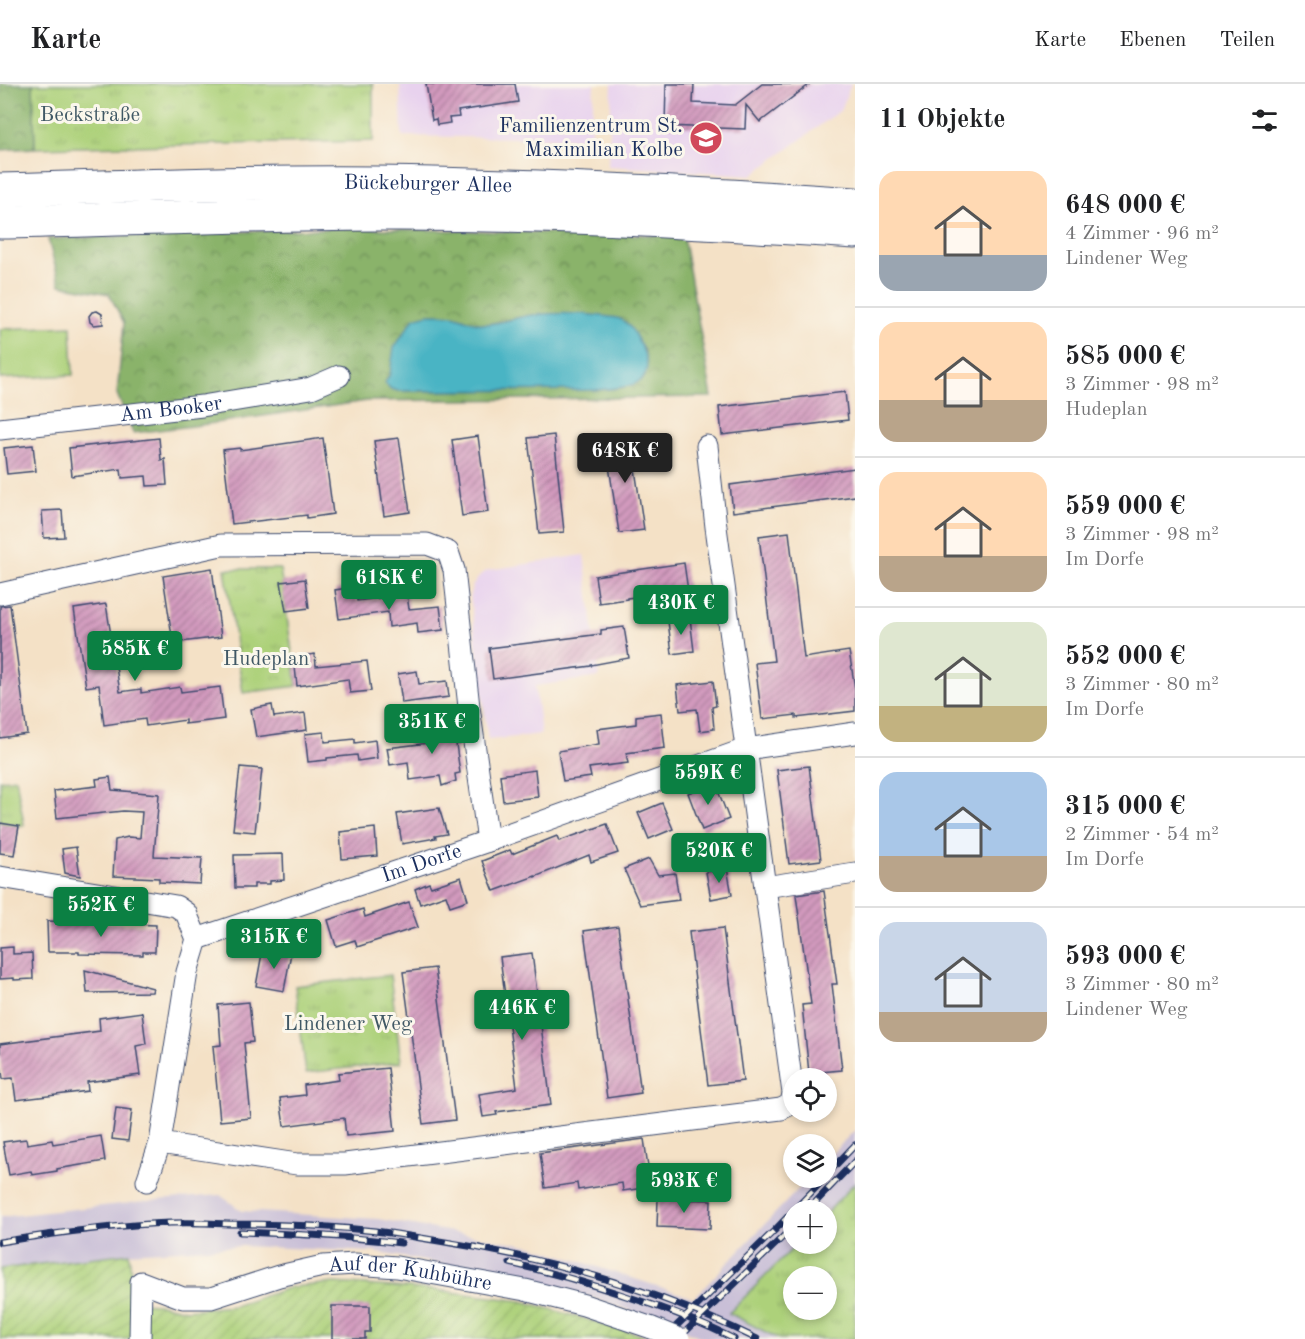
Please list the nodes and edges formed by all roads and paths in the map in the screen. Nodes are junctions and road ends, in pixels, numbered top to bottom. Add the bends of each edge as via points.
1 (0, 190) edge
2 (387, 199) junction
3 (855, 204) edge
4 (0, 222) edge
5 (855, 232) edge
6 (339, 376) dead end
7 (0, 429) edge
8 (708, 446) dead end
9 (0, 594) edge
10 (855, 733) edge
11 (746, 749) junction
12 (488, 841) junction
13 (855, 873) edge
14 (0, 878) edge
15 (765, 886) junction
16 (197, 939) junction
17 (160, 1143) junction
18 (147, 1181) dead end
19 (140, 1339) edge
20 (679, 1339) edge

1 - 2 highway, Bückeburger Allee via 171,185
2 - 3 highway, Bückeburger Allee via 546,187
2 - 4 highway, Bückeburger Allee
2 - 5 highway, Bückeburger Allee via 545,216
6 - 7 street, Am Booker via 311,388 222,403
8 - 11 street
9 - 12 street via 221,545 427,544 448,552 454,570
10 - 11 street, Im Dorfe
11 - 12 street, Im Dorfe
11 - 15 street
12 - 16 street, Im Dorfe
13 - 15 street
14 - 16 street via 176,906 186,913
15 - 17 street via 793,1093 791,1104 345,1164 297,1164
16 - 17 street via 187,972
17 - 18 street
19 - 20 street, Auf der Kuhbühre, bridge via 141,1282 183,1298 211,1298 279,1276 323,1266 355,1264 397,1267 525,1290 584,1305

